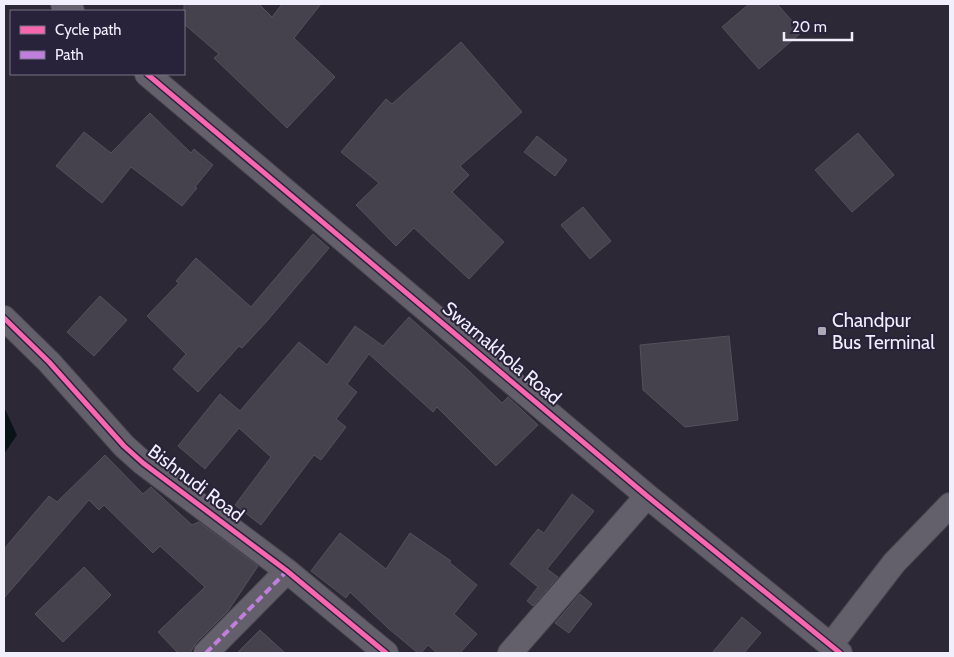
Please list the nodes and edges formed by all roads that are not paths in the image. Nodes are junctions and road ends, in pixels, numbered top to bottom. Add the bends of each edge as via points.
1 (147, 75) edge
2 (4, 318) edge
3 (647, 496) junction
4 (950, 506) edge
5 (287, 570) junction
6 (835, 649) edge
7 (206, 653) edge
8 (386, 653) edge
9 (510, 653) edge

1 - 3 street, Swarnakhola Road
2 - 5 street, Bishnudi Road via 143,463
3 - 6 street, Swarnakhola Road
3 - 9 street
4 - 6 street via 894,563
5 - 7 street
5 - 8 street, Bishnudi Road

